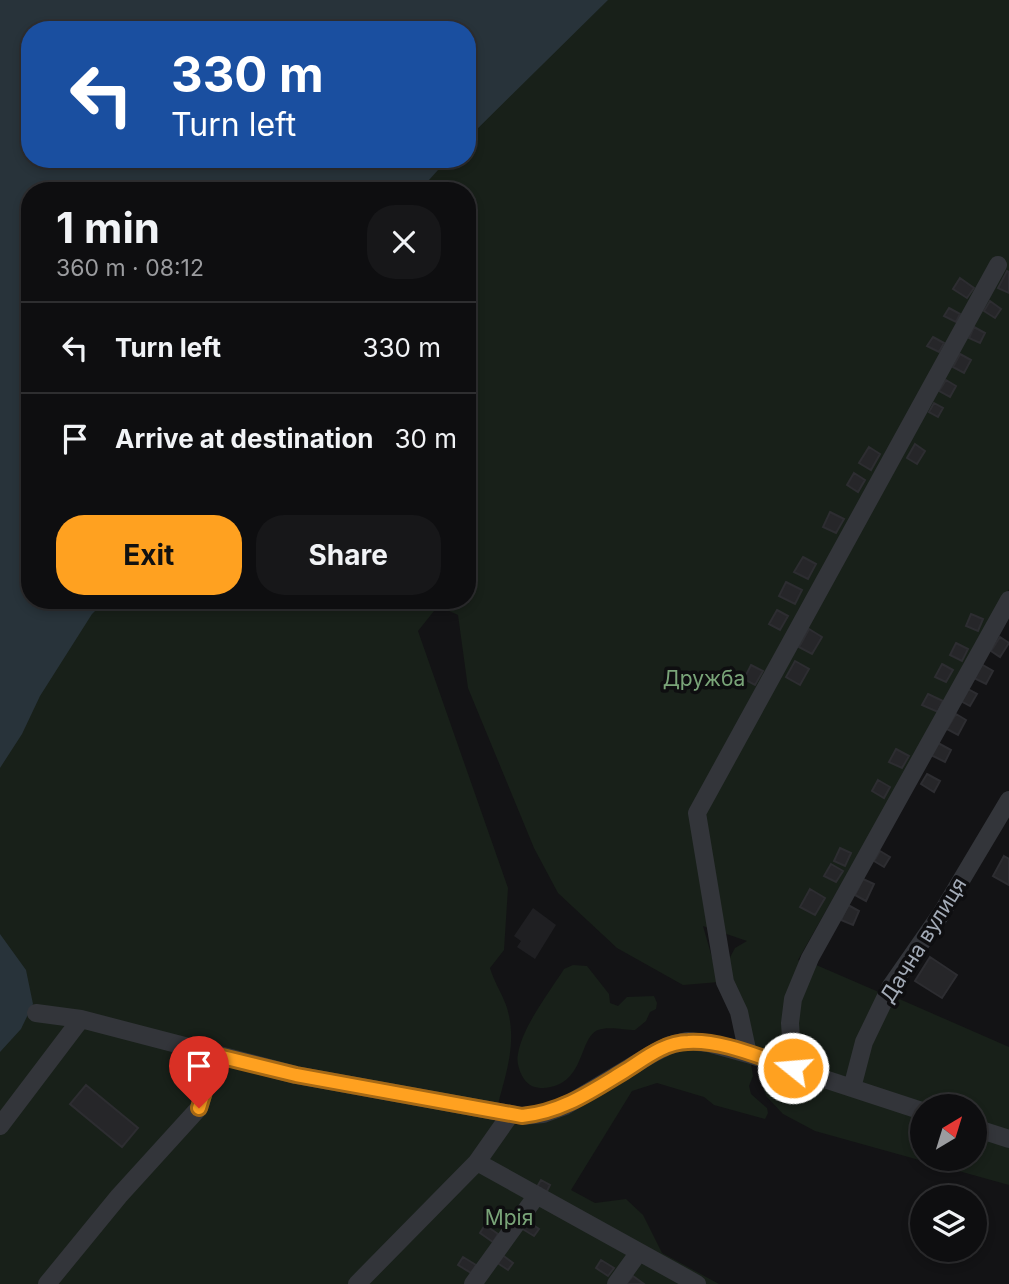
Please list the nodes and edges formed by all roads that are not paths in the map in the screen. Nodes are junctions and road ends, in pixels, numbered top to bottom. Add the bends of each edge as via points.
1 (998, 265) dead end
2 (1009, 600) edge
3 (1009, 800) edge
4 (36, 1013) dead end
5 (80, 1019) junction
6 (206, 1053) junction
7 (748, 1054) junction
8 (793, 1068) junction
9 (852, 1088) junction
10 (910, 1107) edge
11 (510, 1115) junction
12 (0, 1126) edge
13 (987, 1132) edge
14 (1009, 1139) edge
15 (477, 1162) junction
16 (537, 1195) junction
17 (639, 1252) junction
18 (47, 1284) edge
19 (357, 1284) edge
20 (473, 1284) edge
21 (616, 1284) edge
22 (697, 1284) edge

1 - 7 street via 697,813 725,982 739,1012
2 - 8 street via 810,958 793,999
3 - 9 street, Дачна вулиця via 941,914 891,986 864,1042
4 - 5 street
5 - 6 street
5 - 12 street
6 - 11 street via 296,1075
6 - 18 street via 207,1082 199,1108
7 - 8 street
7 - 11 street via 708,1043 670,1045 565,1106 543,1114
8 - 9 street
9 - 10 street
11 - 15 street
13 - 14 street
15 - 16 street
15 - 19 street
16 - 17 street
16 - 20 street
17 - 21 street
17 - 22 street

